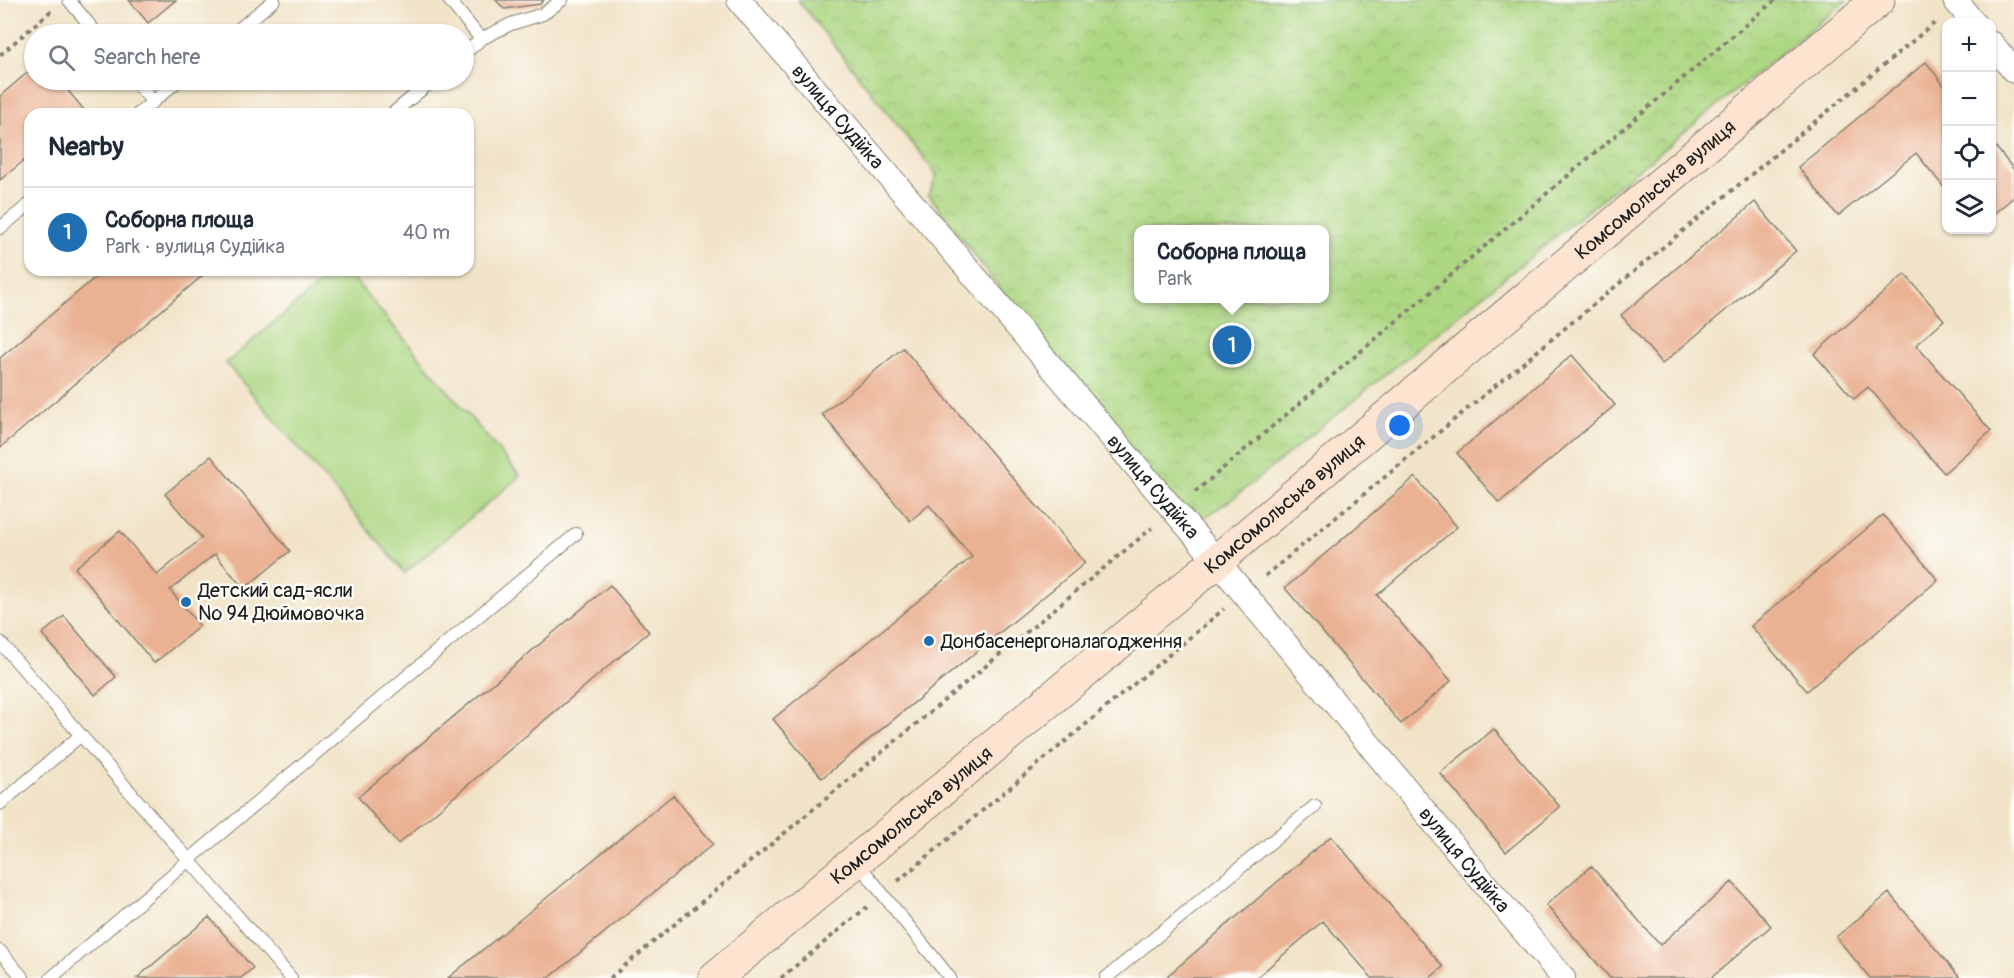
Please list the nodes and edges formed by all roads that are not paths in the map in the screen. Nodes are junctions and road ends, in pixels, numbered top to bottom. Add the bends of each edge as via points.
1 (69, 0) edge
2 (274, 0) edge
3 (449, 0) edge
4 (562, 0) edge
5 (739, 0) edge
6 (1878, 0) edge
7 (1957, 2) edge
8 (1971, 18) edge
9 (89, 24) edge
10 (245, 24) edge
11 (469, 24) edge
12 (474, 30) edge
13 (481, 39) junction
14 (474, 45) edge
15 (1996, 49) edge
16 (2014, 71) edge
17 (143, 90) edge
18 (167, 90) edge
19 (421, 90) edge
20 (153, 102) junction
21 (146, 108) edge
22 (399, 108) edge
23 (24, 209) edge
24 (0, 228) edge
25 (576, 534) dead end
26 (1217, 561) junction
27 (0, 642) edge
28 (80, 736) junction
29 (0, 804) edge
30 (1315, 806) dead end
31 (189, 860) junction
32 (856, 861) junction
33 (0, 951) edge
34 (22, 978) edge
35 (51, 978) edge
36 (291, 978) edge
37 (715, 978) edge
38 (950, 978) edge
39 (1106, 978) edge
40 (1563, 978) edge

1 - 9 lane
2 - 10 lane
3 - 11 lane
4 - 13 lane via 543,14
5 - 26 street, вулиця Судійка
6 - 26 street, Комсомольська вулиця
7 - 8 street
12 - 13 lane
13 - 14 lane
15 - 16 street
17 - 20 lane
18 - 20 lane
19 - 22 lane
20 - 21 lane
23 - 24 lane
25 - 31 lane
26 - 32 street, Комсомольська вулиця
26 - 40 street, вулиця Судійка
27 - 28 lane
28 - 29 lane
28 - 31 lane
30 - 39 lane
31 - 35 lane
31 - 36 lane
32 - 37 street, Комсомольська вулиця
32 - 38 lane
33 - 34 lane

